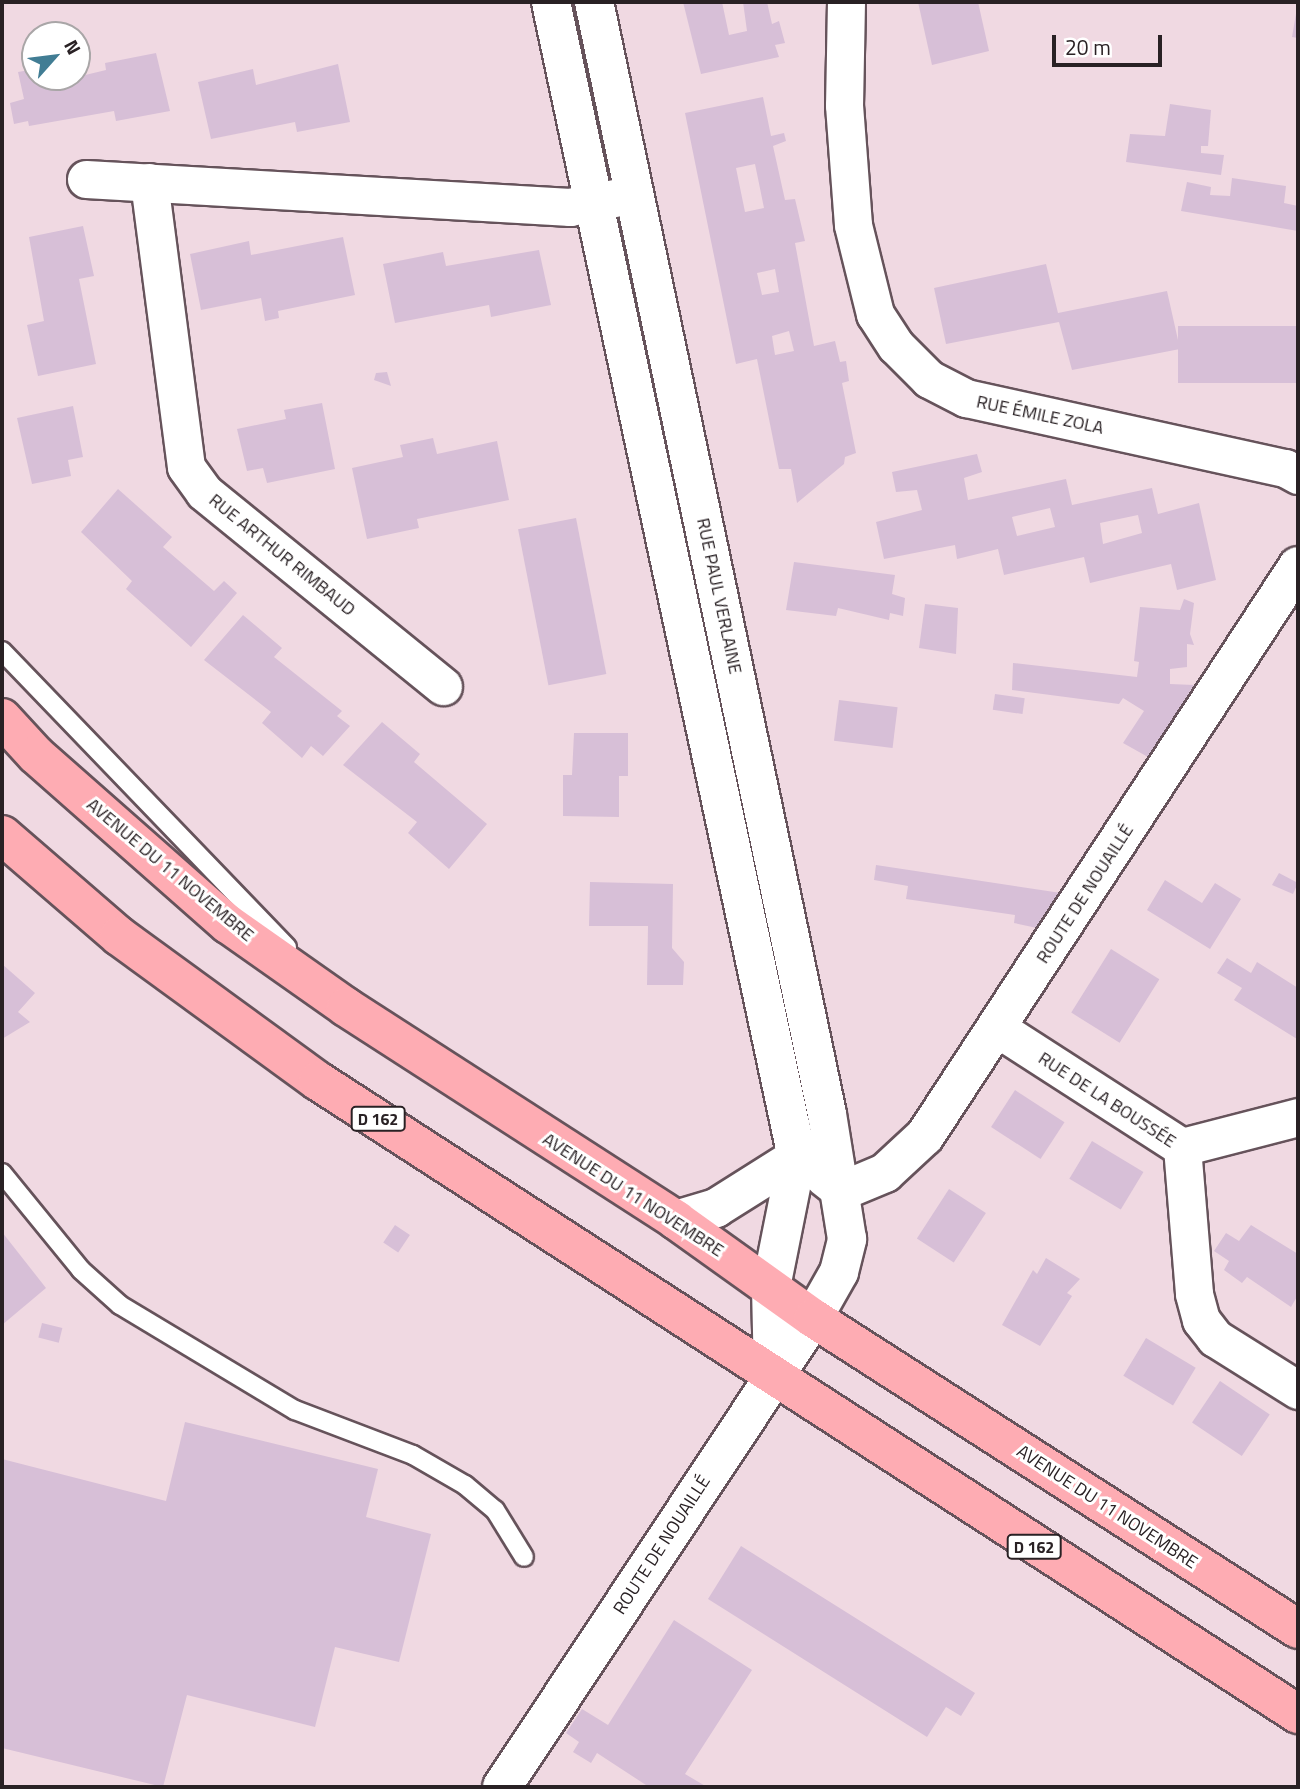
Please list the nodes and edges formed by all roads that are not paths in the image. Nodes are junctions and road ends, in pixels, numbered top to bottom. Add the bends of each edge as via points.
1 (551, 2) edge
2 (594, 2) edge
3 (846, 2) edge
4 (86, 179) dead end
5 (149, 182) junction
6 (634, 194) junction
7 (592, 204) junction
8 (1298, 475) edge
9 (1298, 566) edge
10 (2, 651) edge
11 (443, 686) dead end
12 (2, 718) edge
13 (2, 835) edge
14 (346, 1007) junction
15 (997, 1028) junction
16 (1298, 1117) edge
17 (1182, 1147) junction
18 (797, 1157) junction
19 (2, 1174) edge
20 (842, 1191) junction
21 (676, 1220) junction
22 (771, 1287) junction
23 (813, 1318) junction
24 (773, 1375) junction
25 (1298, 1390) edge
26 (524, 1557) dead end
27 (1298, 1629) edge
28 (1298, 1714) edge
29 (502, 1787) edge

1 - 7 street
2 - 6 street, RUE PAUL VERLAINE
3 - 8 street, RUE ÉMILE ZOLA via 844,105 853,225 875,314 897,346 929,379 966,398 1285,468
4 - 5 street
5 - 7 street via 549,206
5 - 11 street, RUE ARTHUR RIMBAUD via 186,467 204,492
6 - 7 street
6 - 20 street, RUE PAUL VERLAINE
7 - 18 street
9 - 15 street, ROUTE DE NOUAILLÉ
10 - 14 lane via 84,741
12 - 14 main road, AVENUE DU 11 NOVEMBRE via 36,755 228,924
13 - 24 main road, D 162 via 118,936 318,1081
14 - 21 main road, AVENUE DU 11 NOVEMBRE
15 - 17 street, RUE DE LA BOUSSÉE
15 - 20 street, ROUTE DE NOUAILLÉ via 909,1153 885,1173
16 - 17 street
17 - 25 street, RUE DE LA BOUSSÉE via 1194,1294 1201,1320 1215,1338
18 - 20 street
18 - 21 street via 734,1199
18 - 22 street
19 - 26 lane via 80,1270 120,1305 295,1410 413,1455 465,1485 495,1510
20 - 23 street, RUE PAUL VERLAINE via 844,1250 839,1272
21 - 22 main road, AVENUE DU 11 NOVEMBRE
22 - 23 main road, AVENUE DU 11 NOVEMBRE
22 - 24 street
23 - 24 street, RUE PAUL VERLAINE
23 - 27 main road, AVENUE DU 11 NOVEMBRE
24 - 28 main road, D 162
24 - 29 street, ROUTE DE NOUAILLÉ

